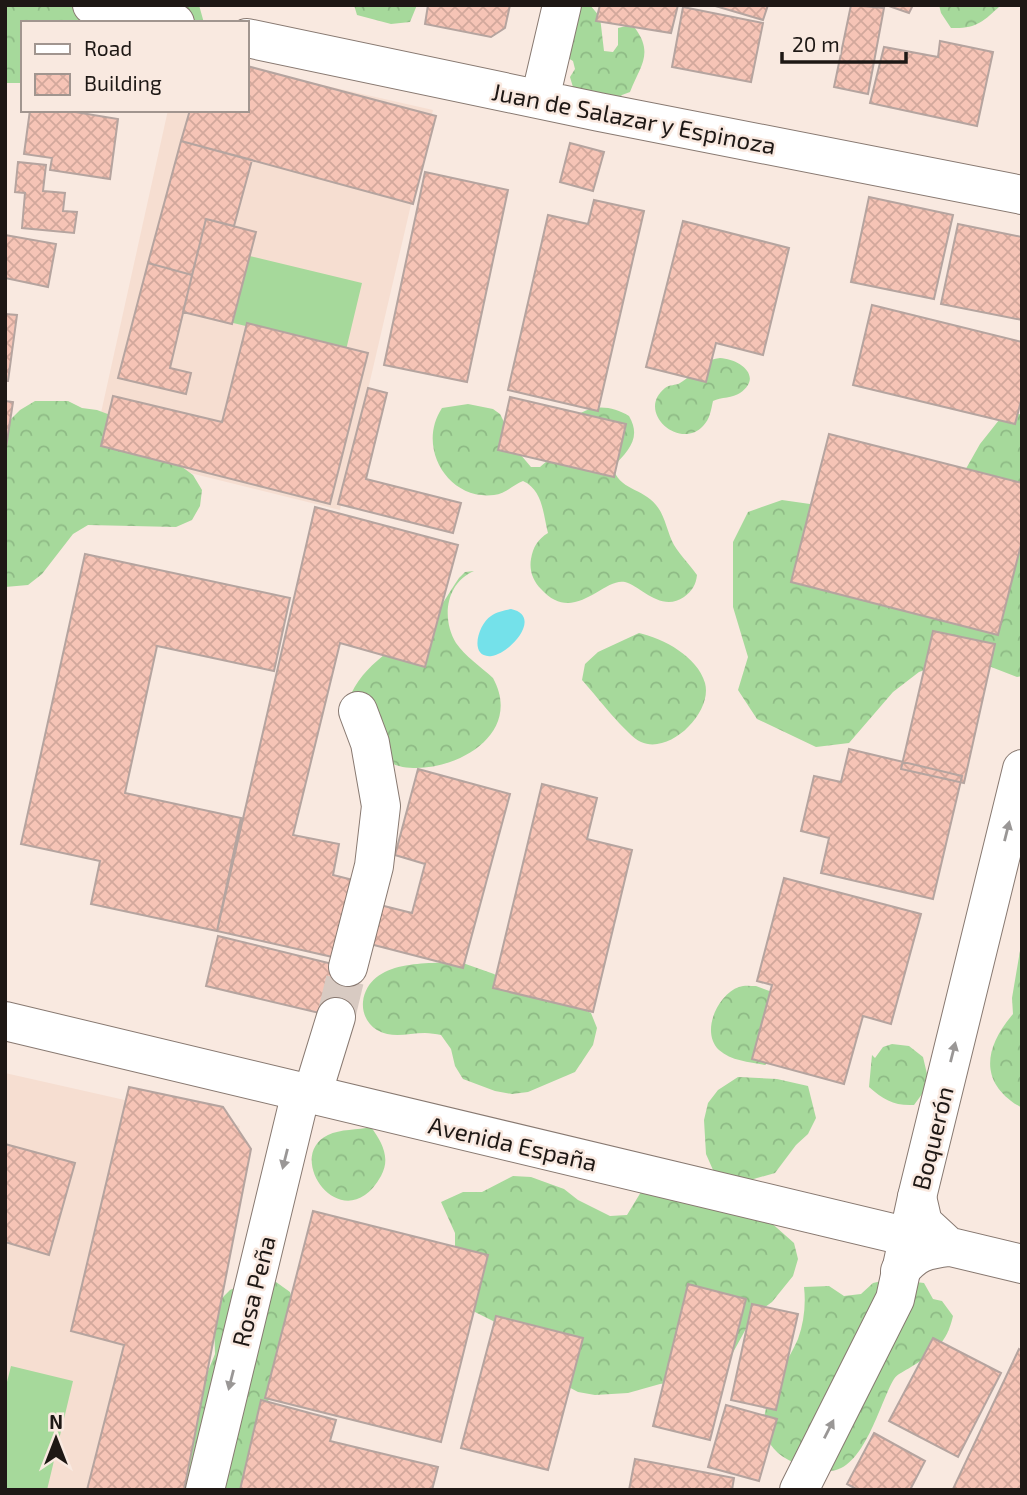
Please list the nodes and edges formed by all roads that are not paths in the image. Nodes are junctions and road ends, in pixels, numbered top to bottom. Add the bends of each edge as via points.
1 (92, 5) edge
2 (562, 5) edge
3 (166, 21) edge
4 (248, 38) edge
5 (540, 99) junction
6 (1022, 195) edge
7 (358, 711) dead end
8 (1022, 769) edge
9 (348, 967) tunnel mouth
10 (337, 1017) tunnel mouth
11 (5, 1021) edge
12 (307, 1094) junction
13 (917, 1198) junction
14 (949, 1247) junction
15 (905, 1255) junction
16 (1022, 1264) edge
17 (205, 1490) edge
18 (799, 1490) edge

1 - 3 street
2 - 5 street
4 - 5 street, Juan de Salazar y Espinoza
5 - 6 street, Juan de Salazar y Espinoza
7 - 9 street via 370,743 382,806 374,866
13 -> 8 street, Boquerón
10 - 12 street, Rosa Peña
11 - 12 street, Avenida España
12 - 15 street, Avenida España
12 -> 17 street, Rosa Peña
13 - 14 street via 923,1223
13 - 15 street, Boquerón
14 - 15 street, Avenida España
14 - 16 street, Avenida España
18 -> 15 street, Boquerón via 895,1298

